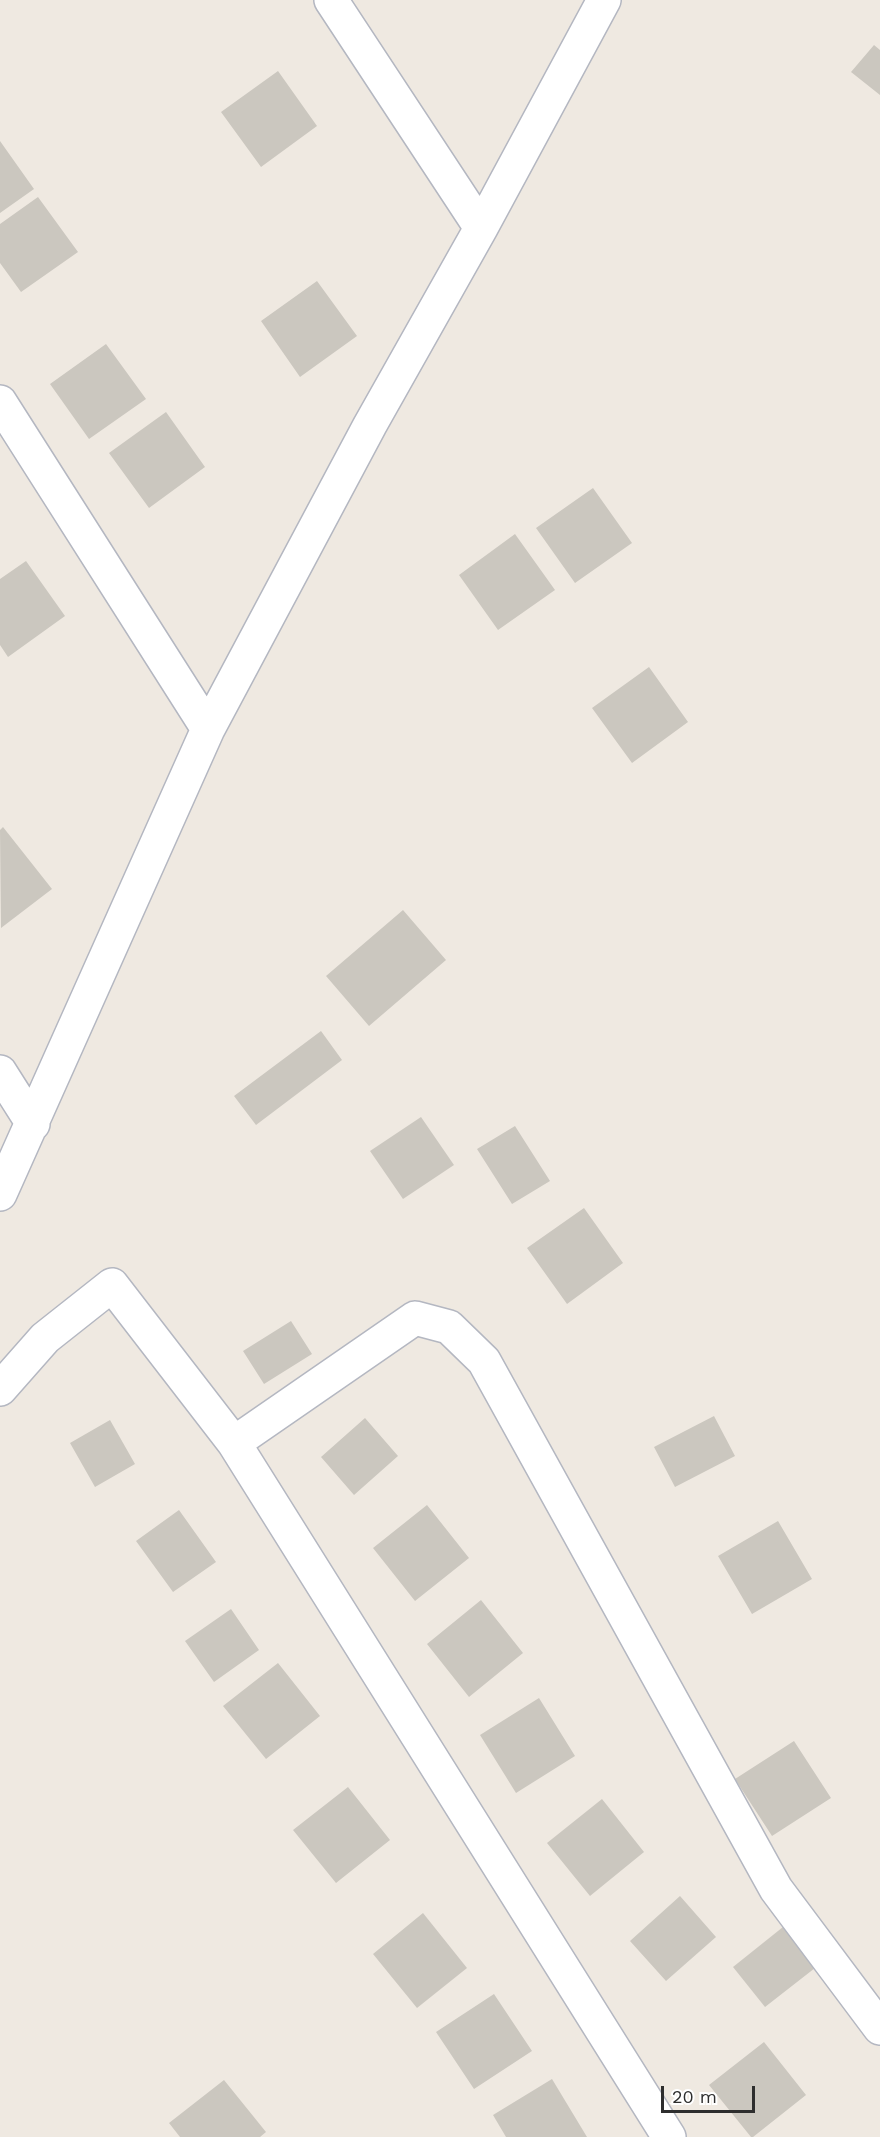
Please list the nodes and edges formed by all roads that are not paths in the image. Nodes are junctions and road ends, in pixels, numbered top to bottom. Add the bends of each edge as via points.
1 (331, 0) edge
2 (604, 0) edge
3 (481, 228) junction
4 (0, 402) edge
5 (208, 729) junction
6 (0, 1072) edge
7 (33, 1124) junction
8 (0, 1194) edge
9 (0, 1389) edge
10 (234, 1443) junction
11 (880, 2028) edge
12 (669, 2137) edge

1 - 3 street
2 - 3 street
3 - 5 street via 370,425
4 - 5 street
5 - 7 street
6 - 7 street
7 - 8 street
9 - 10 street via 45,1338 112,1285
10 - 11 street via 415,1318 449,1327 484,1361 776,1889
10 - 12 street

